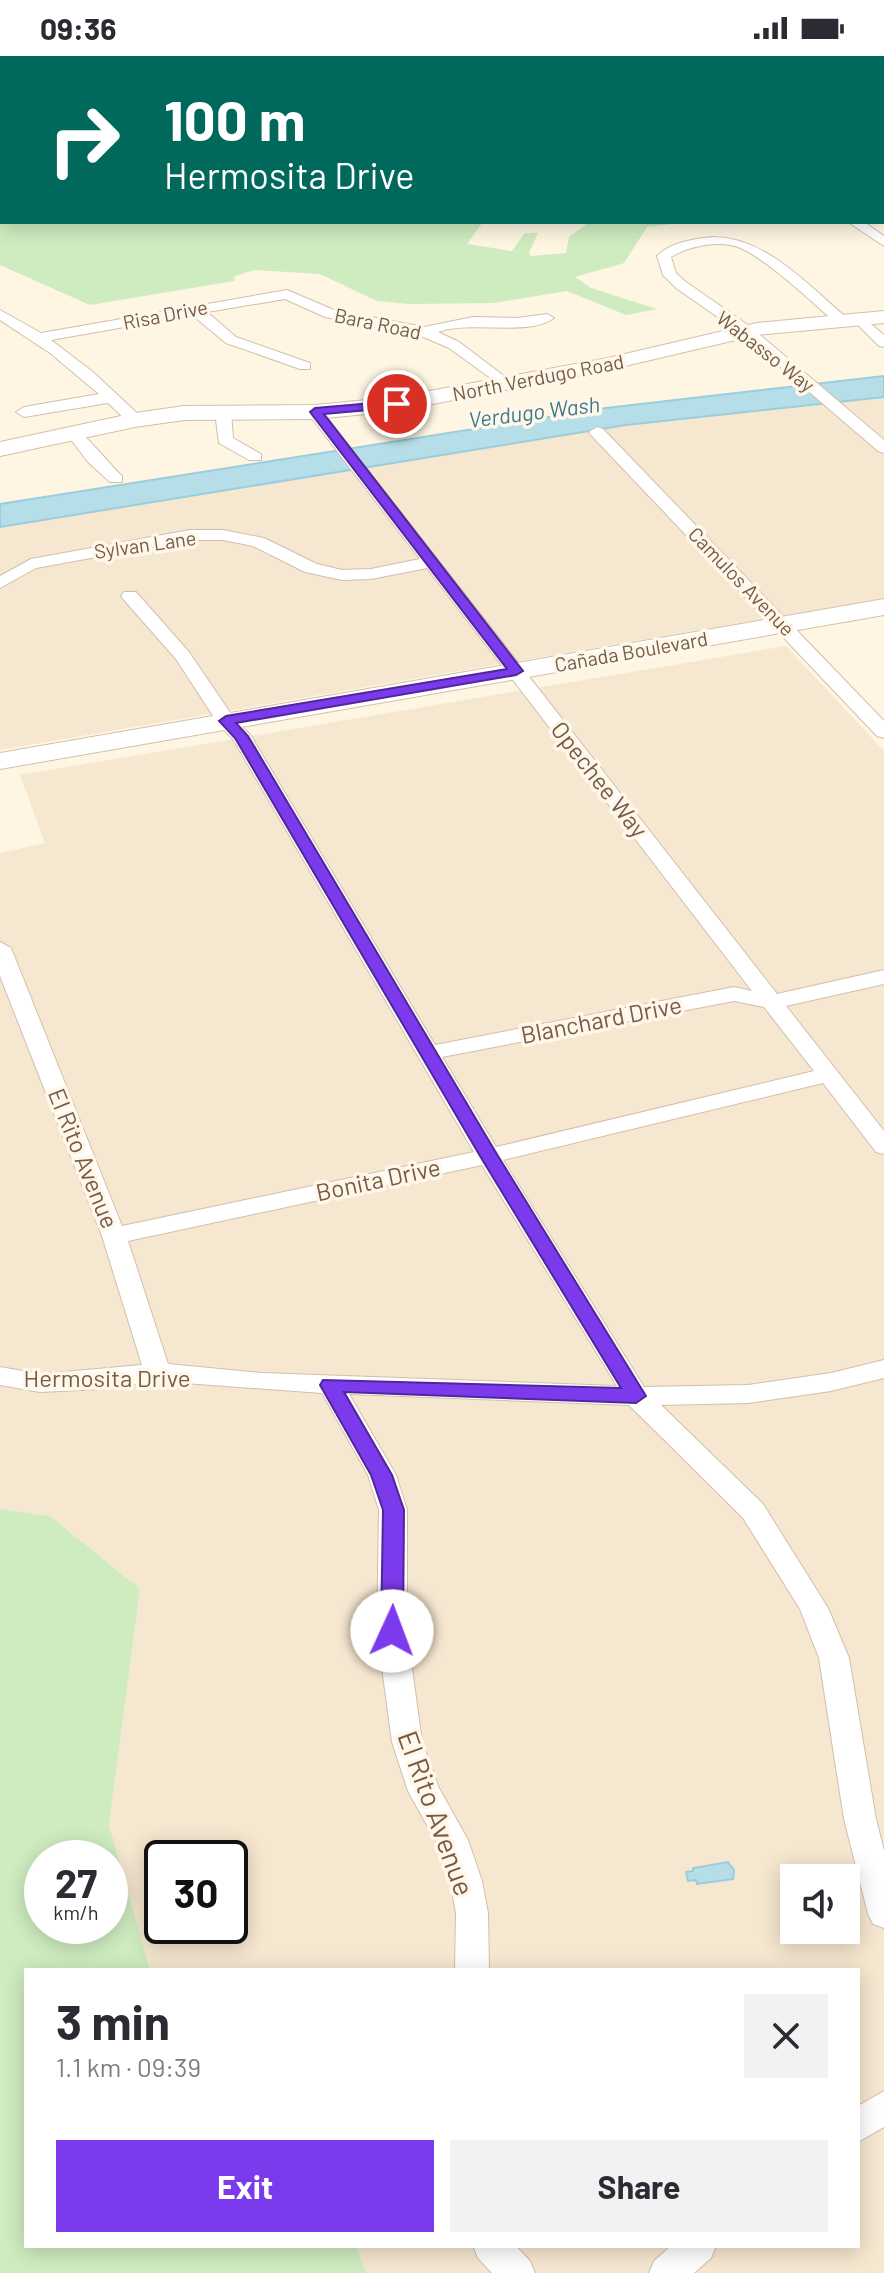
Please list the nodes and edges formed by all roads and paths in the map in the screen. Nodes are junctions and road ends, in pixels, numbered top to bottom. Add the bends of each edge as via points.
1 (858, 224) edge
2 (884, 242) edge
3 (287, 294) joint
4 (194, 309) junction
5 (0, 314) edge
6 (884, 317) edge
7 (547, 318) dead end
8 (851, 320) junction
9 (747, 331) junction
10 (425, 332) junction
11 (42, 337) junction
12 (884, 343) edge
13 (305, 366) dead end
14 (507, 385) junction
15 (109, 395) junction
16 (24, 412) dead end
17 (223, 412) junction
18 (315, 412) junction
19 (135, 420) junction
20 (597, 432) dead end
21 (74, 433) junction
22 (884, 448) edge
23 (0, 449) edge
24 (255, 457) dead end
25 (116, 479) dead end
26 (432, 562) junction
27 (0, 583) edge
28 (130, 596) dead end
29 (884, 607) edge
30 (784, 624) junction
31 (516, 671) junction
32 (226, 721) junction
33 (884, 732) edge
34 (0, 761) edge
35 (0, 948) edge
36 (884, 977) edge
37 (773, 1002) junction
38 (429, 1053) junction
39 (828, 1075) junction
40 (884, 1147) edge
41 (489, 1156) junction
42 (114, 1236) junction
43 (884, 1369) edge
44 (157, 1372) junction
45 (0, 1376) edge
46 (330, 1385) junction
47 (636, 1396) junction
48 (884, 1914) edge
49 (472, 1968) edge
50 (884, 2107) edge
51 (860, 2125) edge
52 (493, 2248) edge
53 (696, 2248) edge
54 (517, 2273) edge
55 (667, 2273) edge

1 - 2 street
3 - 4 street, Risa Drive
3 - 10 street, Bara Road via 330,314
4 - 11 street, Risa Drive
4 - 13 street via 231,340
5 - 11 street
6 - 8 main road, North Verdugo Road
7 - 10 street via 448,322
8 - 9 main road, North Verdugo Road
8 - 9 street, Wabasso Way via 743,244 719,242 671,250 664,256 670,275
8 - 12 street
9 - 14 main road, North Verdugo Road
9 - 22 street, Wabasso Way
10 - 14 street, Bara Road via 454,345
11 - 15 street
14 - 18 main road, North Verdugo Road
15 - 16 street
15 - 19 street
17 - 18 main road, North Verdugo Road
17 - 19 main road, North Verdugo Road
17 - 24 street via 225,440
18 - 26 street, Opechee Way
19 - 21 main road, North Verdugo Road
20 - 30 street, Camulos Avenue
21 - 23 main road, North Verdugo Road
21 - 25 street
26 - 27 street, Sylvan Lane via 342,575 311,568 258,542 190,535 31,564
26 - 31 street, Opechee Way
28 - 32 street via 183,656
29 - 30 main road, Cañada Boulevard
30 - 31 main road, Cañada Boulevard
30 - 33 street, Camulos Avenue
31 - 32 main road, Cañada Boulevard
31 - 37 street, Opechee Way
32 - 34 main road, Cañada Boulevard
32 - 38 street via 241,736
35 - 42 street, El Rito Avenue
36 - 37 street
37 - 38 street, Blanchard Drive via 734,994
37 - 39 street, Opechee Way
38 - 41 street
39 - 40 street, Opechee Way
39 - 41 street, Bonita Drive
41 - 42 street, Bonita Drive
41 - 47 street
42 - 44 street, El Rito Avenue
43 - 47 street, Hermosita Drive via 748,1394
44 - 45 street, Hermosita Drive via 40,1383
44 - 46 street, Hermosita Drive
46 - 47 street, Hermosita Drive
46 - 49 street, El Rito Avenue via 382,1475 393,1510 392,1631 407,1742 466,1881
47 - 48 street via 753,1511 814,1608 834,1658 860,1819
50 - 51 street
52 - 54 street
53 - 55 street

